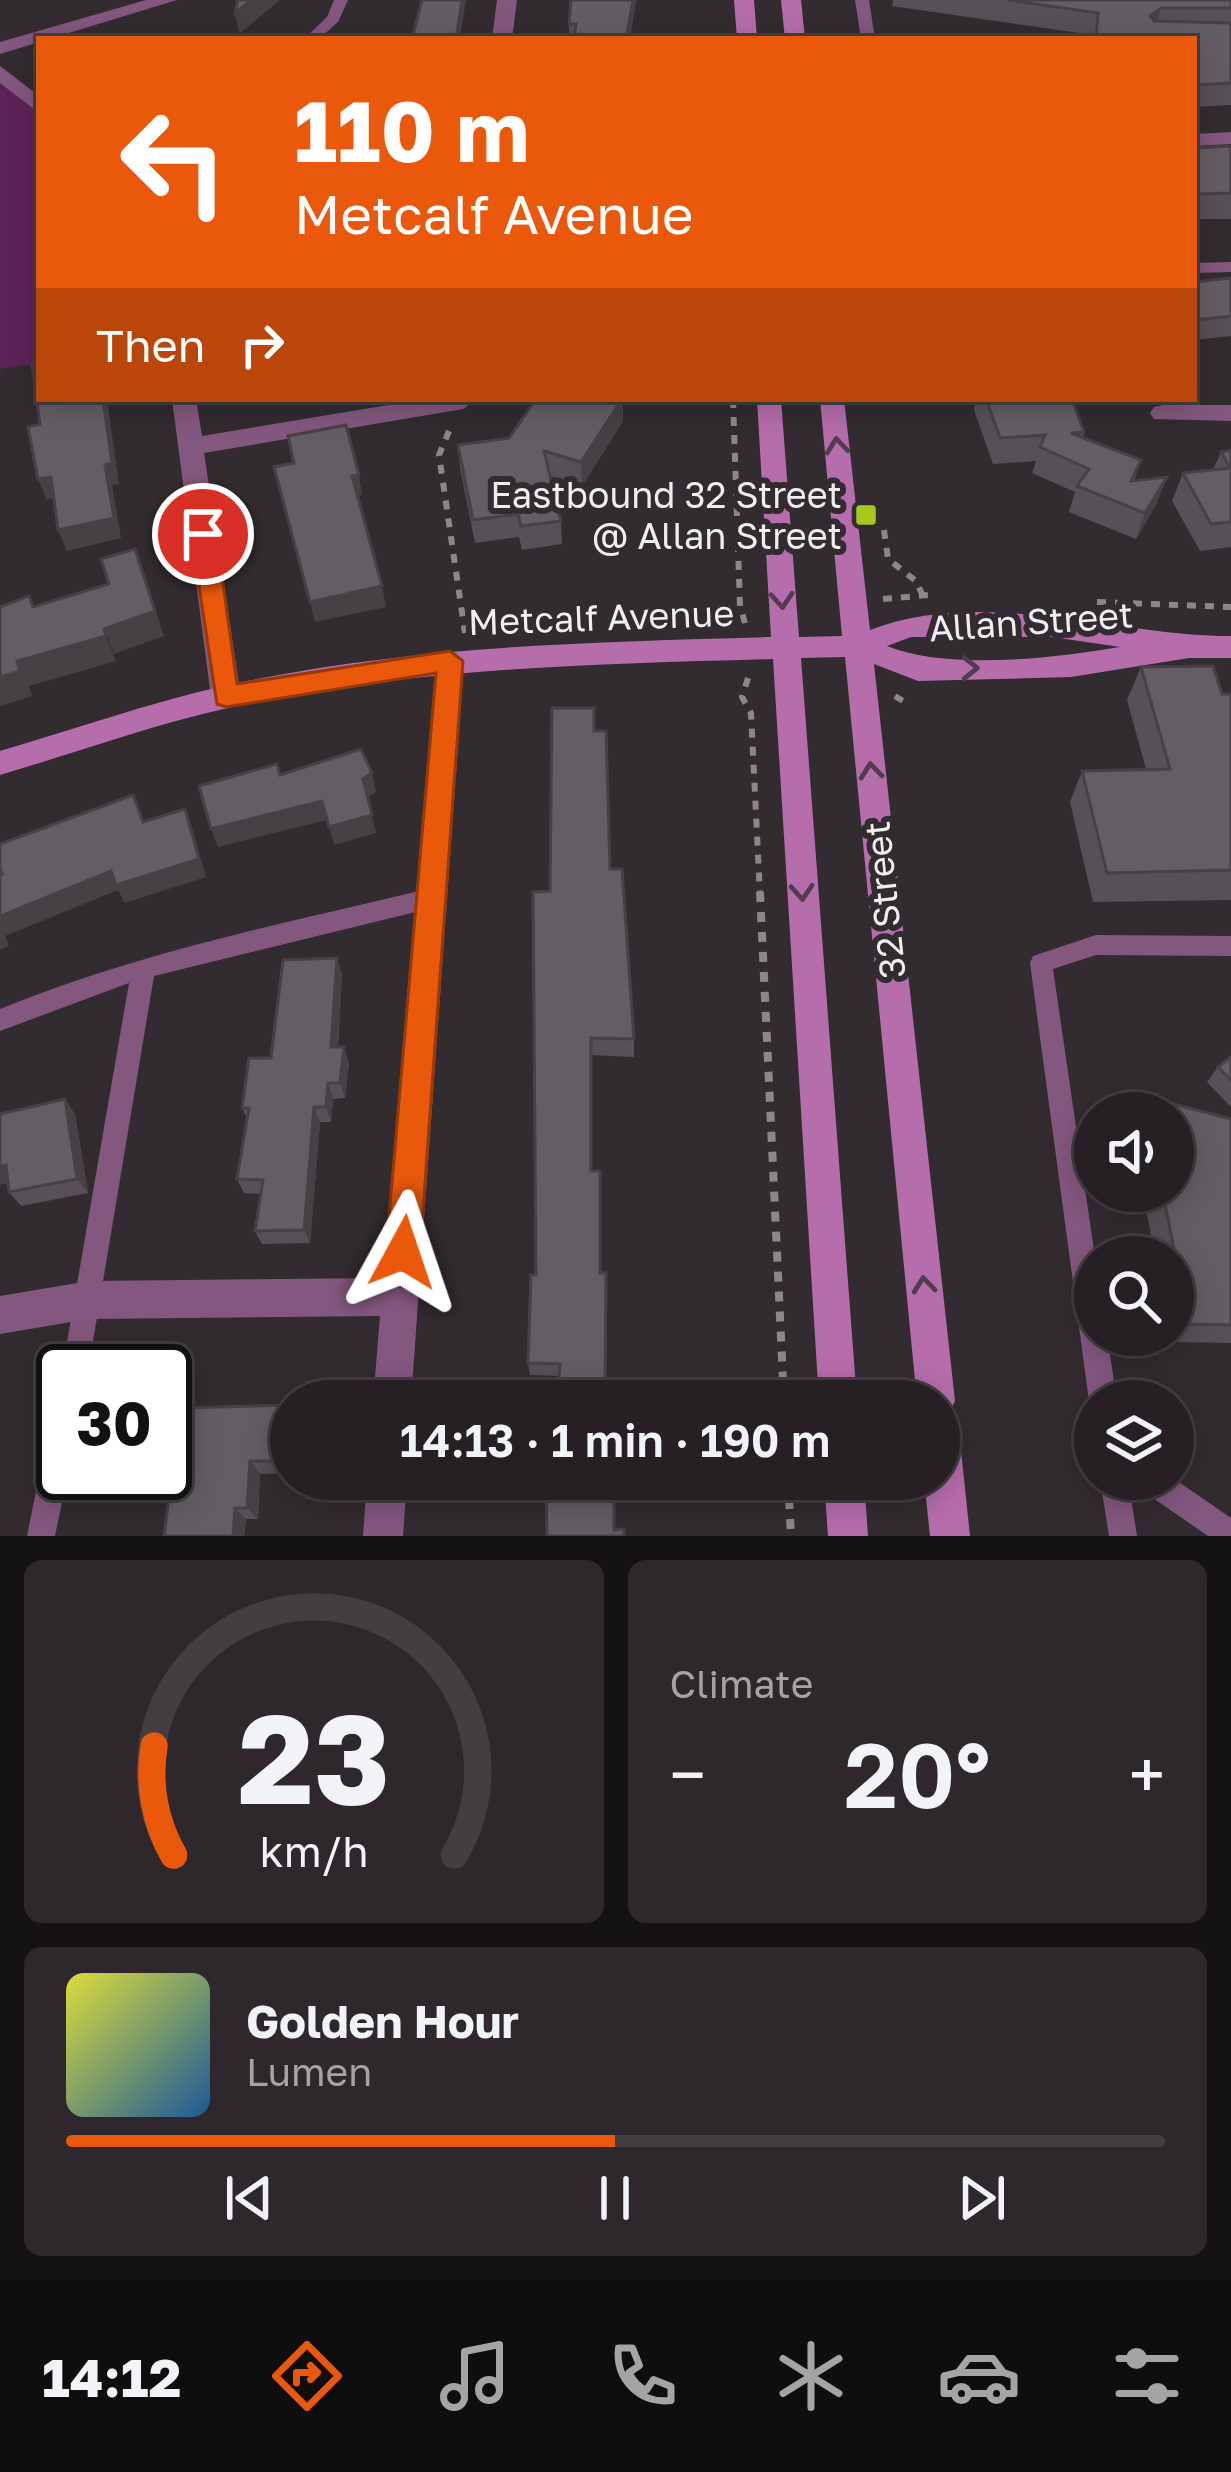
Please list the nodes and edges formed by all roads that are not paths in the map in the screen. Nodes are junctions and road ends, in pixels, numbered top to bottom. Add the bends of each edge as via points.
1 (127, 0) edge
2 (167, 0) edge
3 (341, 0) edge
4 (507, 0) edge
5 (744, 0) edge
6 (791, 0) edge
7 (862, 0) edge
8 (102, 15) junction
9 (36, 36) edge
10 (37, 36) edge
11 (314, 36) edge
12 (502, 36) edge
13 (747, 36) edge
14 (795, 36) edge
15 (868, 36) edge
16 (0, 48) edge
17 (0, 72) edge
18 (36, 103) edge
19 (1231, 139) edge
20 (1197, 140) edge
21 (1231, 267) edge
22 (1197, 268) edge
23 (184, 402) edge
24 (451, 402) edge
25 (770, 402) edge
26 (832, 402) edge
27 (1163, 413) dead end
28 (1231, 413) edge
29 (191, 447) junction
30 (858, 646) junction
31 (458, 647) junction
32 (1189, 647) junction
33 (1231, 647) edge
34 (785, 650) junction
35 (226, 697) junction
36 (0, 763) edge
37 (432, 898) junction
38 (1231, 946) edge
39 (143, 971) junction
40 (0, 1020) edge
41 (400, 1297) junction
42 (89, 1300) junction
43 (0, 1315) edge
44 (80, 1344) edge
45 (394, 1380) edge
46 (837, 1380) edge
47 (934, 1380) edge
48 (1100, 1380) edge
49 (48, 1500) edge
50 (385, 1500) edge
51 (845, 1500) edge
52 (946, 1500) edge
53 (1117, 1500) edge
54 (1180, 1500) edge
55 (1231, 1535) edge
56 (41, 1536) edge
57 (382, 1536) edge
58 (848, 1536) edge
59 (950, 1536) edge
60 (1123, 1536) edge

1 - 8 street
2 - 8 street
3 - 11 lane
4 - 12 street
5 - 13 main road
6 - 14 main road
7 - 15 lane
8 - 10 street
9 - 16 street
17 - 18 street
19 - 20 street
21 - 22 lane
23 - 29 street
24 - 29 street
25 -> 34 main road
30 -> 26 main road, 32 Street
27 - 28 street
29 - 35 street
30 - 32 main road, Allan Street via 909,626 1052,626
30 -> 32 main road, Allan Street via 919,670 1071,666
30 - 34 main road, Metcalf Avenue
47 -> 30 main road, 32 Street
31 - 34 main road, Metcalf Avenue via 521,655
31 - 35 main road, Metcalf Avenue
31 - 37 street
32 - 33 main road, Allan Street
34 -> 46 main road
35 - 36 main road, Metcalf Avenue
37 - 39 lane
37 - 41 street
38 - 48 lane via 1096,945 1041,963
39 - 40 lane
39 - 42 lane
41 - 42 street
41 - 45 street
42 - 43 street
42 - 44 lane
49 - 56 lane
50 - 57 street
51 - 58 main road
52 - 59 main road
53 - 60 lane
54 - 55 lane

